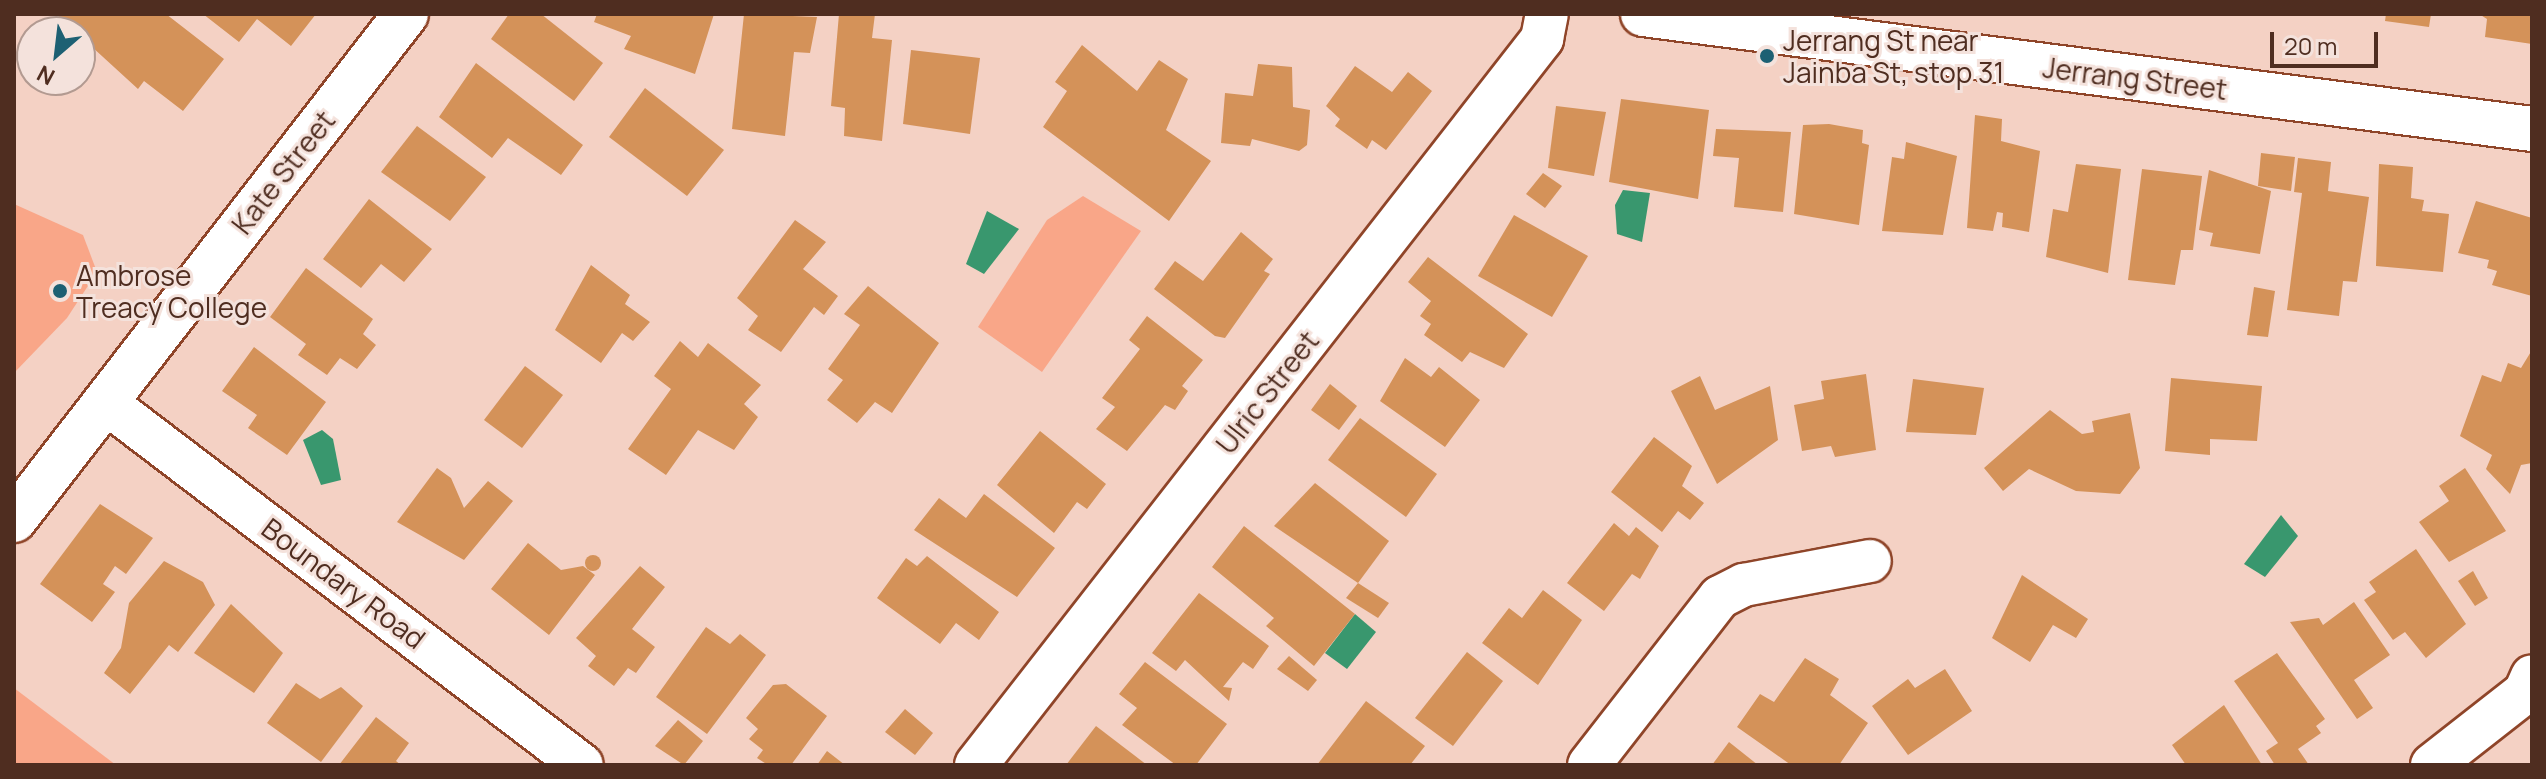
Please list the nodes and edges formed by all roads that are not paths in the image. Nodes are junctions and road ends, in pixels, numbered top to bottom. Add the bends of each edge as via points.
1 (406, 14) edge
2 (1547, 14) edge
3 (1643, 14) edge
4 (1689, 17) edge
5 (2532, 129) edge
6 (105, 402) junction
7 (14, 520) edge
8 (1870, 561) dead end
9 (2532, 676) edge
10 (582, 765) edge
11 (976, 765) edge
12 (1589, 765) edge
13 (2432, 765) edge

1 - 6 street, Kate Street
2 - 11 street, Ulric Street via 1542,39
3 - 4 street, Jerrang Street
4 - 5 street, Jerrang Street
6 - 7 street, Kate Street
6 - 10 street, Boundary Road
8 - 12 street via 1744,585 1720,597
9 - 13 street via 2525,692

